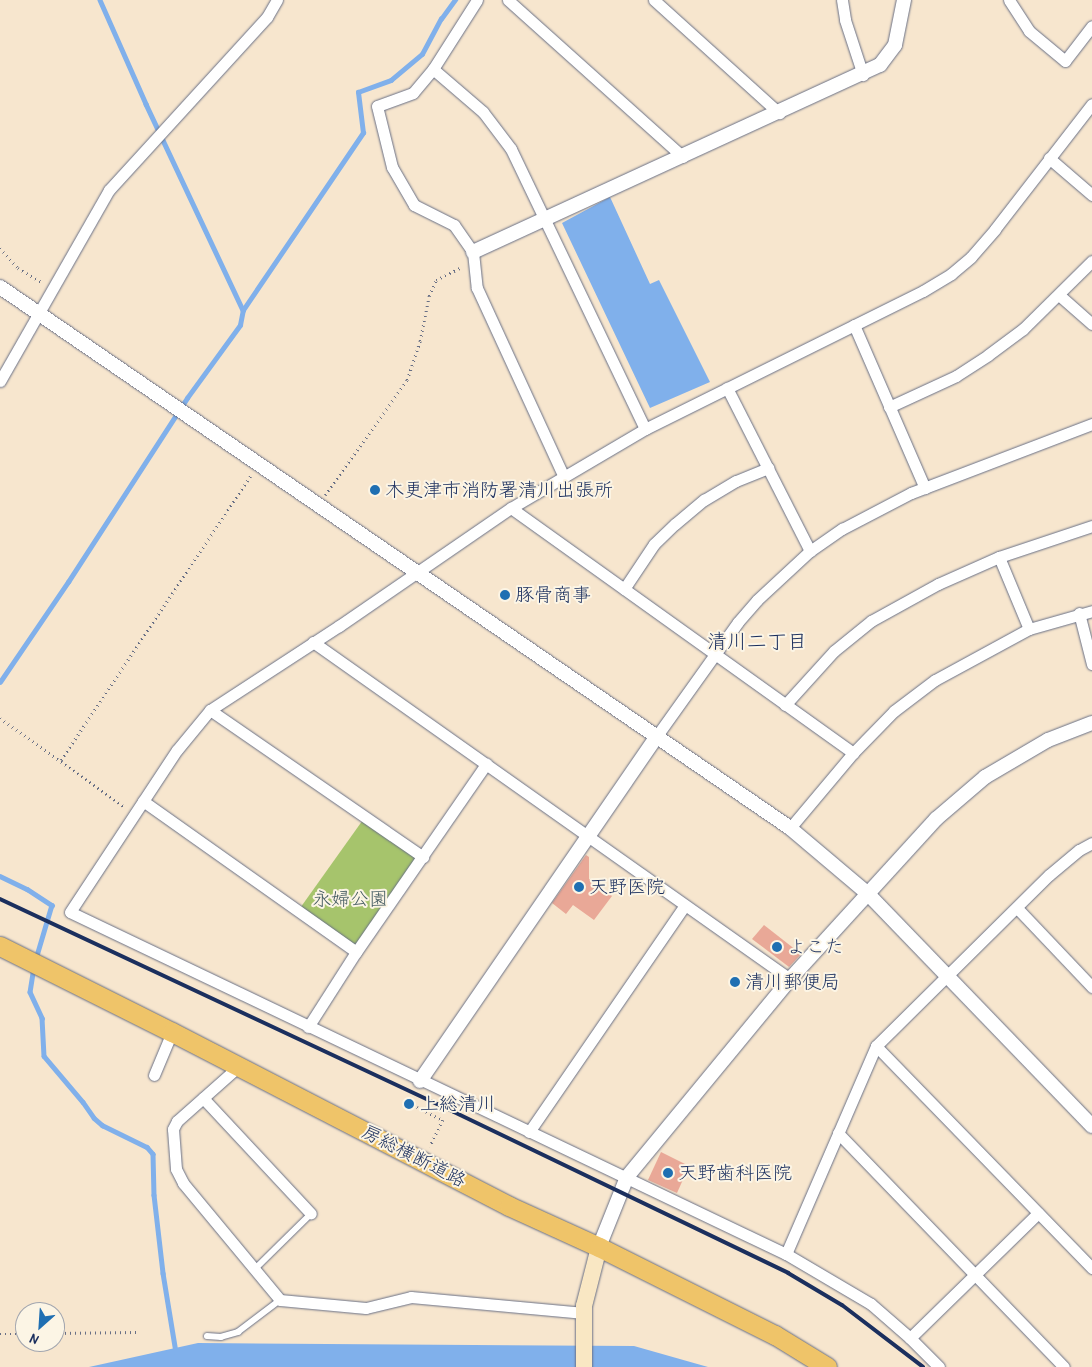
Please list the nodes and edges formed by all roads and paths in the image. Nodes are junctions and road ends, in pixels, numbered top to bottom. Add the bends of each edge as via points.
1 (277, 0) edge
2 (477, 0) edge
3 (508, 0) edge
4 (654, 0) edge
5 (842, 0) edge
6 (904, 0) edge
7 (1009, 0) edge
8 (1092, 26) edge
9 (433, 69) junction
10 (864, 75) junction
11 (1092, 104) edge
12 (779, 113) junction
13 (682, 157) junction
14 (1049, 158) junction
15 (1092, 195) edge
16 (544, 220) junction
17 (0, 248) edge
18 (474, 257) junction
19 (1092, 261) edge
20 (0, 287) edge
21 (52, 290) junction
22 (1060, 295) junction
23 (39, 314) junction
24 (1092, 324) edge
25 (854, 325) junction
26 (0, 381) edge
27 (727, 388) junction
28 (889, 406) junction
29 (1092, 424) edge
30 (645, 429) junction
31 (258, 465) junction
32 (768, 468) junction
33 (564, 477) junction
34 (925, 488) junction
35 (317, 506) junction
36 (511, 508) junction
37 (1092, 526) edge
38 (810, 551) junction
39 (999, 557) junction
40 (415, 574) junction
41 (624, 590) junction
42 (1092, 611) edge
43 (1080, 613) junction
44 (1028, 629) junction
45 (313, 642) junction
46 (714, 654) junction
47 (1092, 664) edge
48 (785, 704) junction
49 (210, 710) junction
50 (0, 718) edge
51 (1092, 723) edge
52 (656, 737) junction
53 (852, 753) junction
54 (61, 760) junction
55 (486, 764) junction
56 (143, 801) junction
57 (134, 814) junction
58 (790, 828) junction
59 (588, 836) junction
60 (1092, 843) edge
61 (423, 857) junction
62 (867, 893) junction
63 (685, 905) junction
64 (1017, 908) junction
65 (0, 946) edge
66 (356, 952) junction
67 (948, 977) junction
68 (790, 979) junction
69 (1092, 987) edge
70 (308, 1027) junction
71 (172, 1032) junction
72 (876, 1046) junction
73 (239, 1066) junction
74 (154, 1075) dead end
75 (420, 1081) junction
76 (203, 1098) junction
77 (417, 1107) dead end
78 (1092, 1126) edge
79 (529, 1132) junction
80 (838, 1133) junction
81 (423, 1161) junction
82 (627, 1177) junction
83 (1038, 1213) junction
84 (311, 1214) joint
85 (599, 1247) junction
86 (786, 1254) junction
87 (1092, 1268) edge
88 (254, 1269) junction
89 (975, 1275) junction
90 (280, 1300) junction
91 (584, 1312) junction
92 (137, 1332) dead end
93 (65, 1333) edge
94 (0, 1334) edge
95 (15, 1334) edge
96 (207, 1336) dead end
97 (910, 1338) junction
98 (584, 1367) edge
99 (827, 1367) edge
100 (939, 1367) edge
101 (1064, 1367) edge

1 - 21 street via 267,17 108,190
2 - 9 street
3 - 13 street
4 - 12 street
5 - 10 street via 850,40
6 - 10 street via 896,45 880,66
7 - 8 street via 1029,31 1065,61
9 - 16 street via 466,95 498,129 511,149
9 - 18 street via 413,93 377,106 392,167 414,205 454,225
10 - 12 street
11 - 14 street
12 - 13 street
13 - 16 street
14 - 15 street
14 - 25 street via 983,243 951,274
16 - 18 street
16 - 30 street
17 - 21 path via 18,268
18 - 33 street via 478,288
18 - 35 path via 436,280 407,380
19 - 22 street
20 - 23 street
21 - 23 street
22 - 24 street
22 - 28 street via 1023,329 972,366
23 - 26 street
23 - 31 street
25 - 27 street
25 - 28 street
27 - 30 street
27 - 32 street
28 - 34 street
29 - 34 street
30 - 33 street
31 - 35 street
31 - 54 path
32 - 38 street
32 - 41 street via 704,500 675,524 654,544
33 - 36 street
34 - 38 street via 876,511
35 - 40 street
36 - 40 street
36 - 41 street
37 - 39 street
38 - 46 street via 757,600
39 - 44 street
39 - 48 street via 938,584 871,621 834,652
40 - 45 street
40 - 52 street
41 - 46 street
42 - 43 street
43 - 44 street
43 - 47 street
44 - 53 street via 935,680 894,711
45 - 49 street
45 - 55 street
46 - 48 street
46 - 52 street
48 - 53 street
49 - 56 street via 177,750
49 - 61 street
50 - 54 path
51 - 62 street via 1048,740 985,777 936,819
52 - 58 street
52 - 59 street
53 - 58 street
54 - 57 path
55 - 59 street
55 - 61 street
56 - 57 street
56 - 66 street
57 - 70 street via 70,912
58 - 62 street
59 - 63 street
59 - 75 street
60 - 64 street via 1049,875
61 - 66 street
62 - 67 street
62 - 68 street
63 - 68 street
63 - 79 street
64 - 67 street
64 - 69 street
65 - 71 highway, 房総横断道路
66 - 70 street
67 - 72 street
67 - 78 street
68 - 82 street
70 - 75 street
71 - 73 highway, 房総横断道路
71 - 74 street
72 - 80 street
72 - 83 street
73 - 76 street
73 - 81 highway, 房総横断道路
75 - 79 street
76 - 84 street
76 - 88 street via 177,1121 173,1129 176,1169 183,1183
77 - 81 path via 443,1120
79 - 82 street
80 - 86 street
80 - 89 street
81 - 85 highway, 房総横断道路 via 509,1206
82 - 85 street
82 - 86 street
83 - 87 street
83 - 89 street
84 - 88 lane
85 - 91 main road
85 - 99 highway, 房総横断道路 via 775,1336
86 - 97 street via 871,1304
88 - 90 street
89 - 97 street
89 - 101 street
90 - 91 street via 366,1308 411,1297
90 - 96 lane via 238,1332 220,1337
91 - 98 main road
92 - 93 path
94 - 95 path
97 - 100 street

